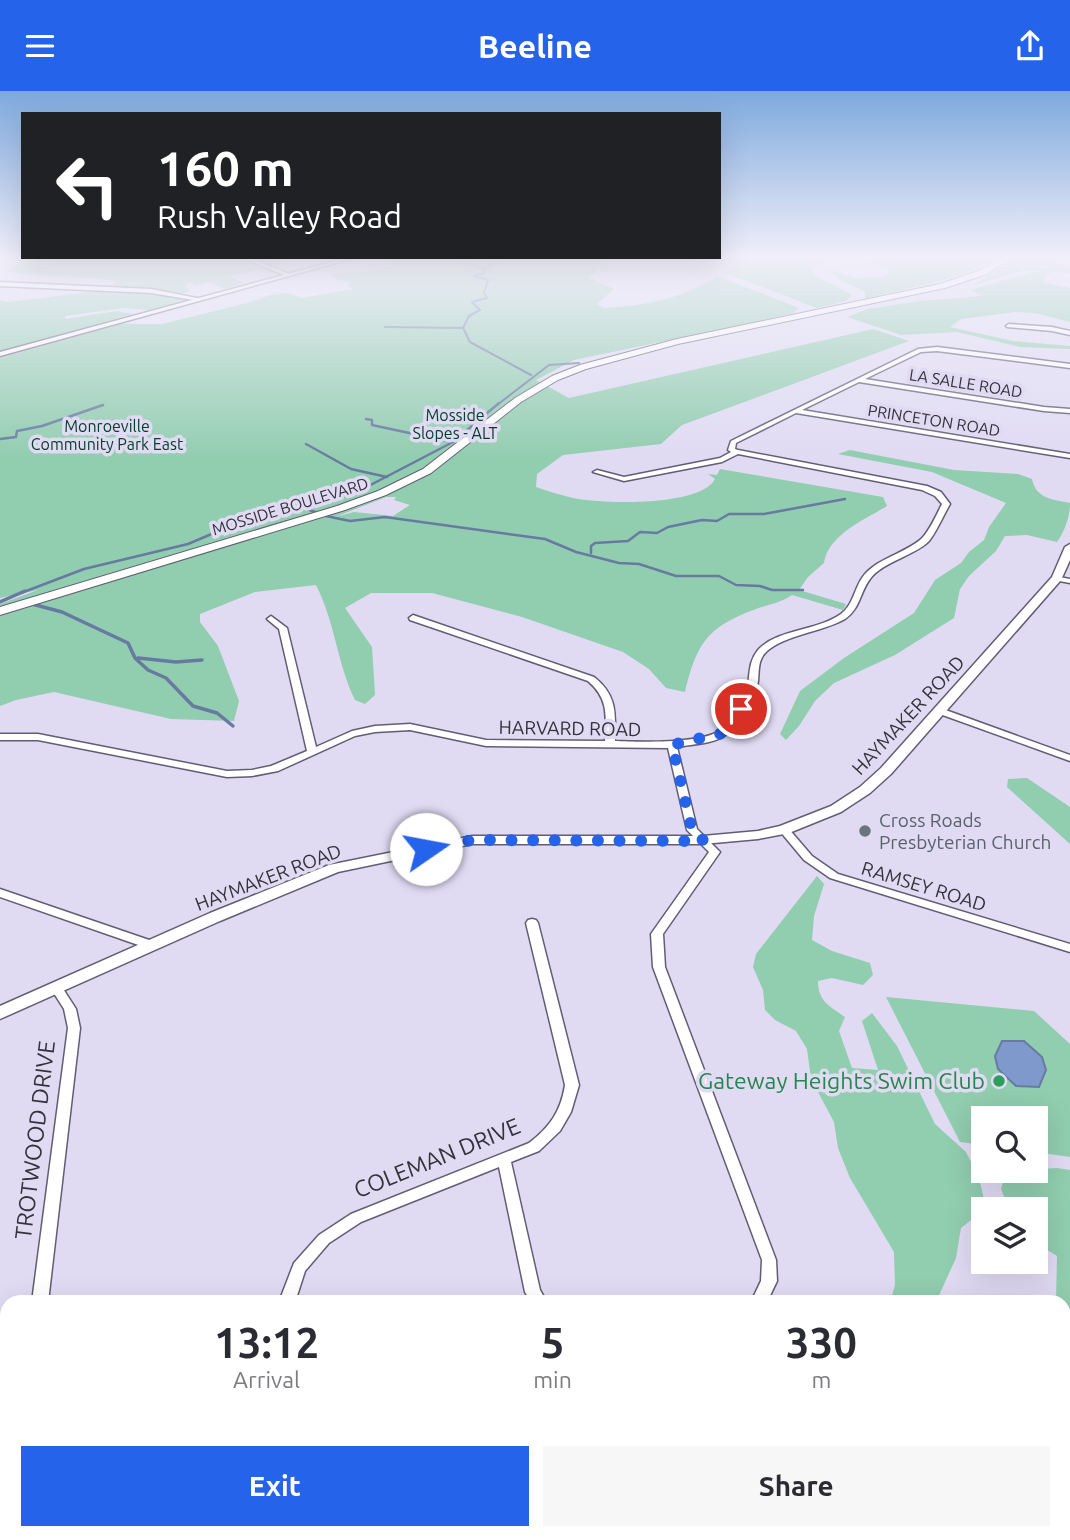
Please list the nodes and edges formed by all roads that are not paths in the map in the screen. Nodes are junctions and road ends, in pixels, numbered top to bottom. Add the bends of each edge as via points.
1 (103, 326) edge
2 (755, 326) edge
3 (1016, 326) edge
4 (1070, 333) edge
5 (0, 354) edge
6 (1070, 366) edge
7 (858, 380) junction
8 (794, 411) junction
9 (1070, 411) edge
10 (737, 452) junction
11 (1070, 456) edge
12 (597, 472) dead end
13 (1070, 547) edge
14 (1063, 580) edge
15 (0, 611) edge
16 (413, 618) dead end
17 (271, 619) dead end
18 (940, 711) junction
19 (0, 737) edge
20 (610, 745) junction
21 (672, 745) junction
22 (312, 752) junction
23 (1070, 758) edge
24 (784, 830) junction
25 (704, 841) junction
26 (0, 893) edge
27 (532, 923) dead end
28 (151, 945) junction
29 (1070, 948) edge
30 (57, 987) junction
31 (0, 1013) edge
32 (504, 1160) junction
33 (41, 1295) edge
34 (289, 1295) edge
35 (535, 1295) edge
36 (762, 1295) edge

1 - 5 street
2 - 15 main road, MOSSIDE BOULEVARD via 583,366 537,387 443,460 382,493
3 - 4 street
6 - 7 street via 926,349
7 - 8 street
7 - 9 street, LA SALLE ROAD
8 - 10 street via 733,442 731,450
8 - 11 street, PRINCETON ROAD
10 - 12 street via 722,460 624,479
10 - 21 street, HARVARD ROAD via 924,488 938,494 946,507 925,541 866,578 845,615 824,627 776,641 762,651 755,662 752,688 723,733
13 - 14 main road, HAYMAKER ROAD
14 - 18 main road, HAYMAKER ROAD
16 - 20 street via 591,679 611,701
17 - 22 street via 284,628
18 - 23 street
18 - 24 main road, HAYMAKER ROAD via 865,790 836,809
19 - 22 street, HARVARD ROAD via 38,737 227,774 274,769
20 - 21 street, HARVARD ROAD
20 - 22 street, HARVARD ROAD via 474,742 394,727 352,734
21 - 25 street via 692,830
24 - 25 main road, HAYMAKER ROAD
24 - 29 street, RAMSEY ROAD via 808,858 834,876
25 - 28 main road, HAYMAKER ROAD via 472,840 334,868
25 - 36 street via 715,852 713,859 662,925 656,947 659,967 769,1260 769,1281
26 - 28 street
27 - 32 street, COLEMAN DRIVE via 572,1085 570,1100 551,1135
28 - 30 main road, HAYMAKER ROAD
30 - 31 main road, HAYMAKER ROAD
30 - 33 street, TROTWOOD DRIVE via 70,1009 74,1028
32 - 34 street, COLEMAN DRIVE via 356,1218 324,1239 299,1268
32 - 35 street

